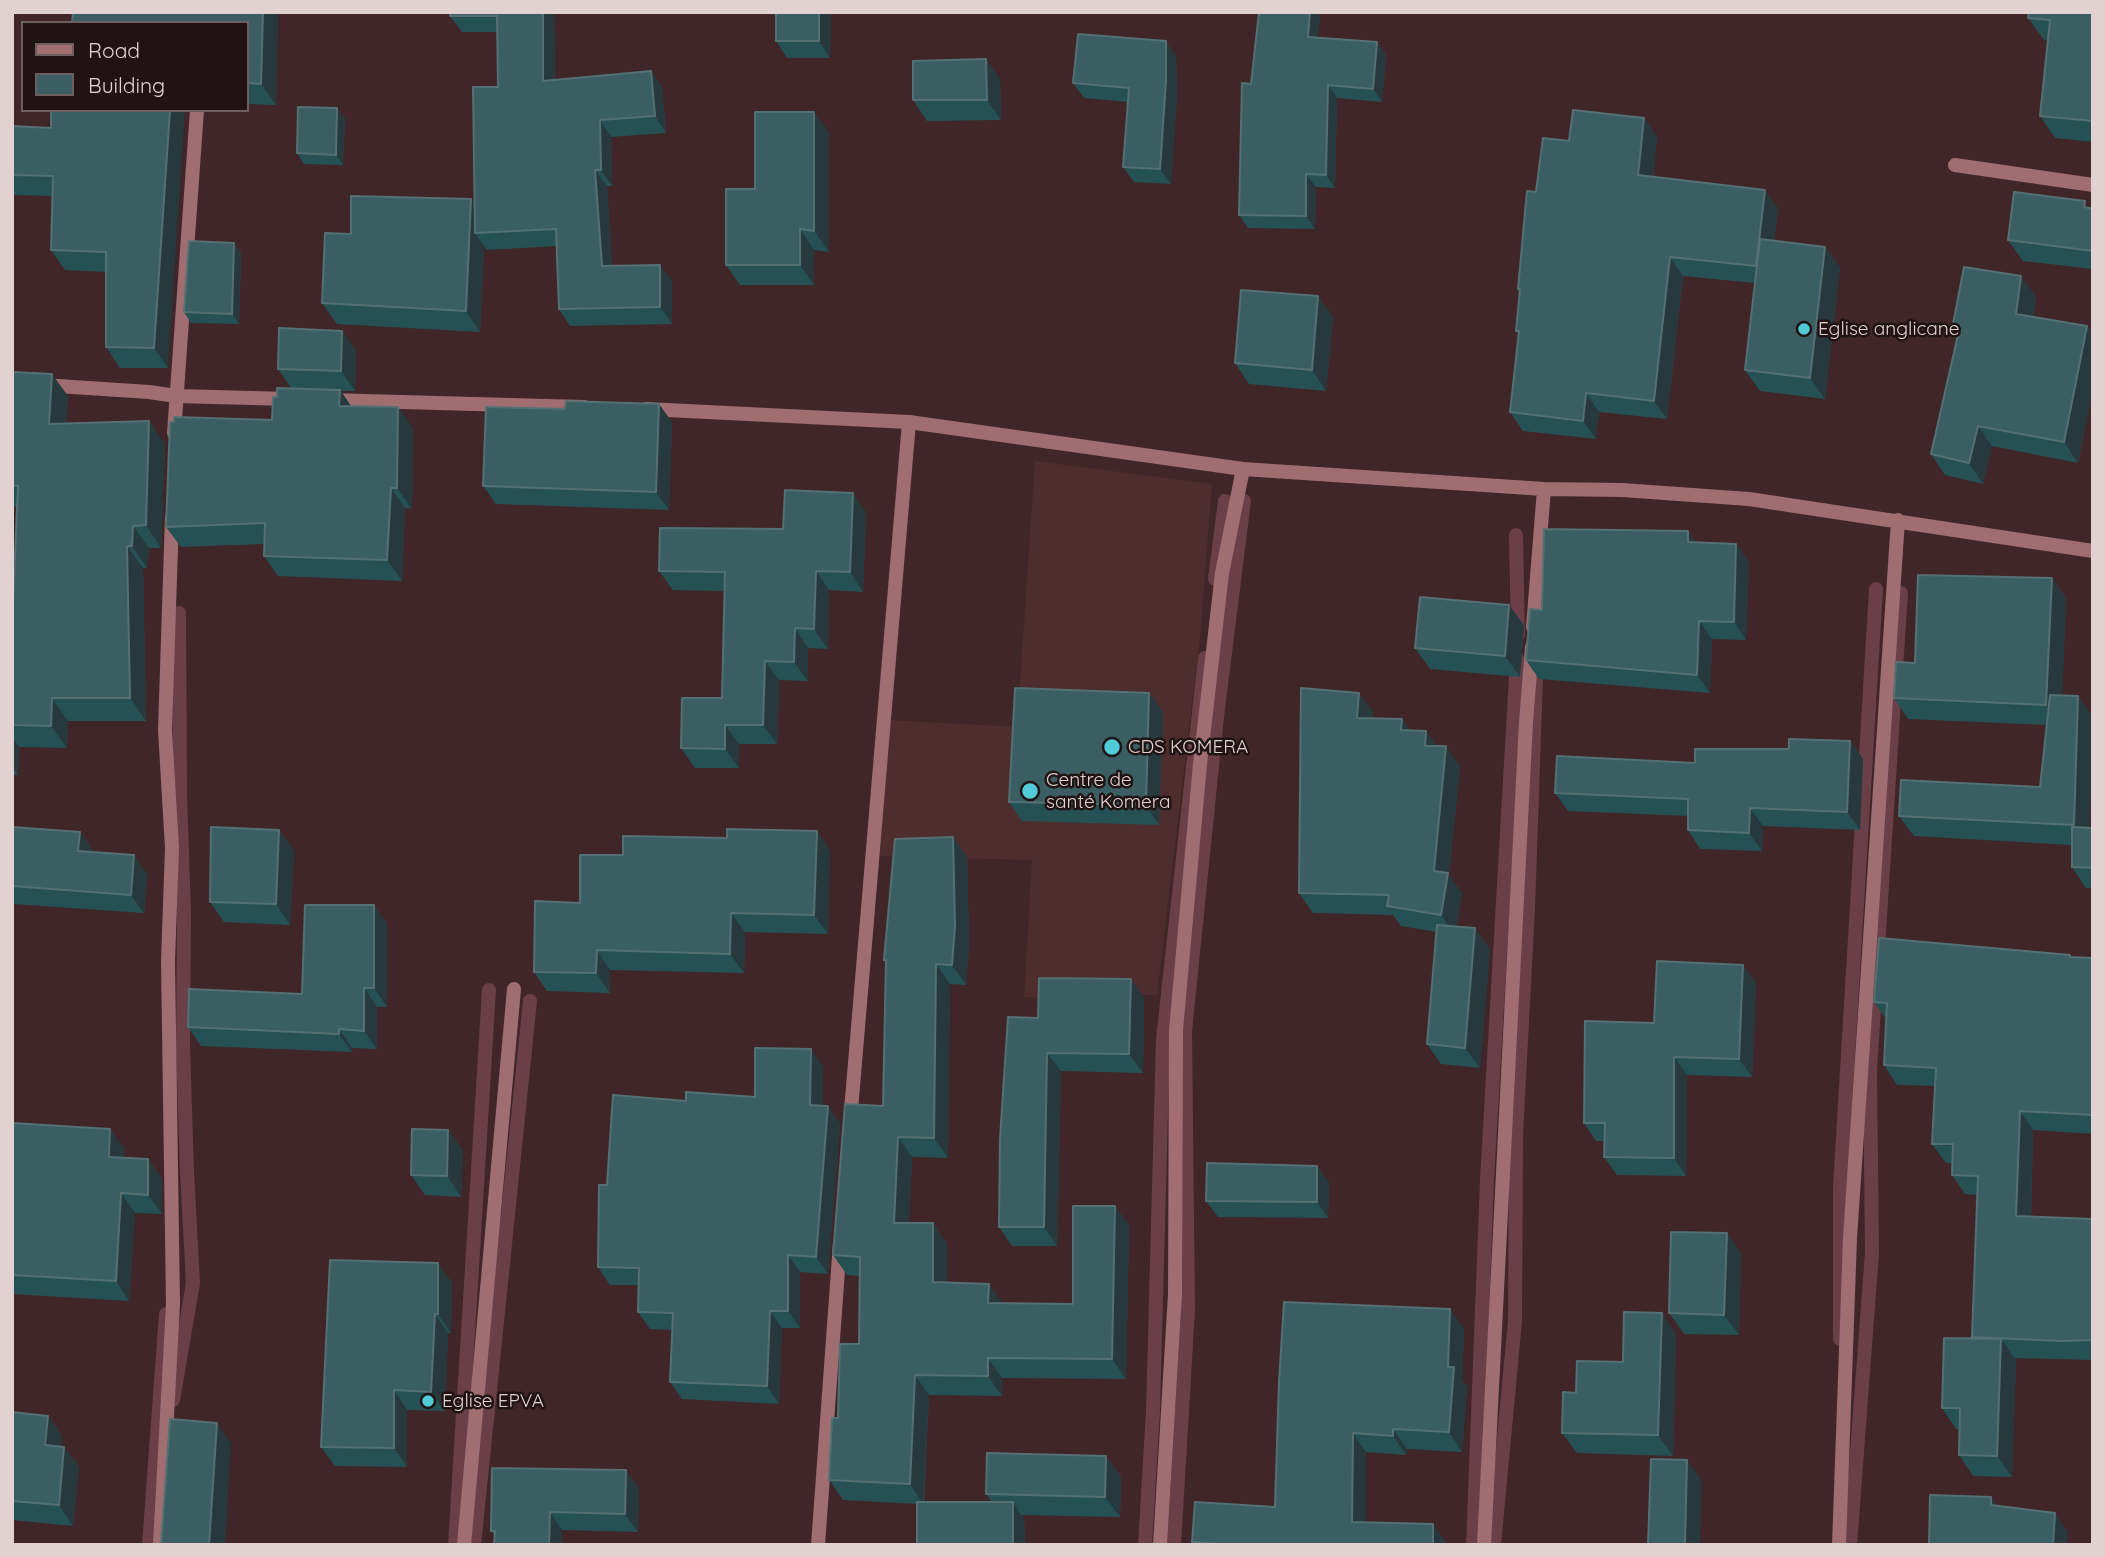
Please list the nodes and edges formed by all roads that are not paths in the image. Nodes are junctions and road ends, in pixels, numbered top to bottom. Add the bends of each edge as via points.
1 (197, 112) edge
2 (1955, 165) dead end
3 (2093, 185) edge
4 (12, 383) edge
5 (176, 396) junction
6 (601, 408) edge
7 (629, 408) edge
8 (909, 422) junction
9 (174, 450) edge
10 (1243, 469) junction
11 (1544, 489) junction
12 (172, 503) edge
13 (1898, 520) junction
14 (2093, 551) edge
15 (514, 989) dead end
16 (849, 1130) edge
17 (841, 1227) edge
18 (160, 1545) edge
19 (464, 1545) edge
20 (818, 1545) edge
21 (1160, 1545) edge
22 (1484, 1545) edge
23 (1839, 1545) edge

1 - 5 street
2 - 3 street
4 - 5 street
5 - 6 street
5 - 9 street
7 - 8 street
8 - 10 street
8 - 16 street
10 - 11 street
10 - 21 street via 1222,573 1176,1030 1175,1294
11 - 13 street via 1749,499
11 - 22 street via 1526,722
12 - 18 street via 165,730 172,848 168,961 173,1304
13 - 14 street
13 - 23 street via 1850,1238
15 - 19 street
17 - 20 street

